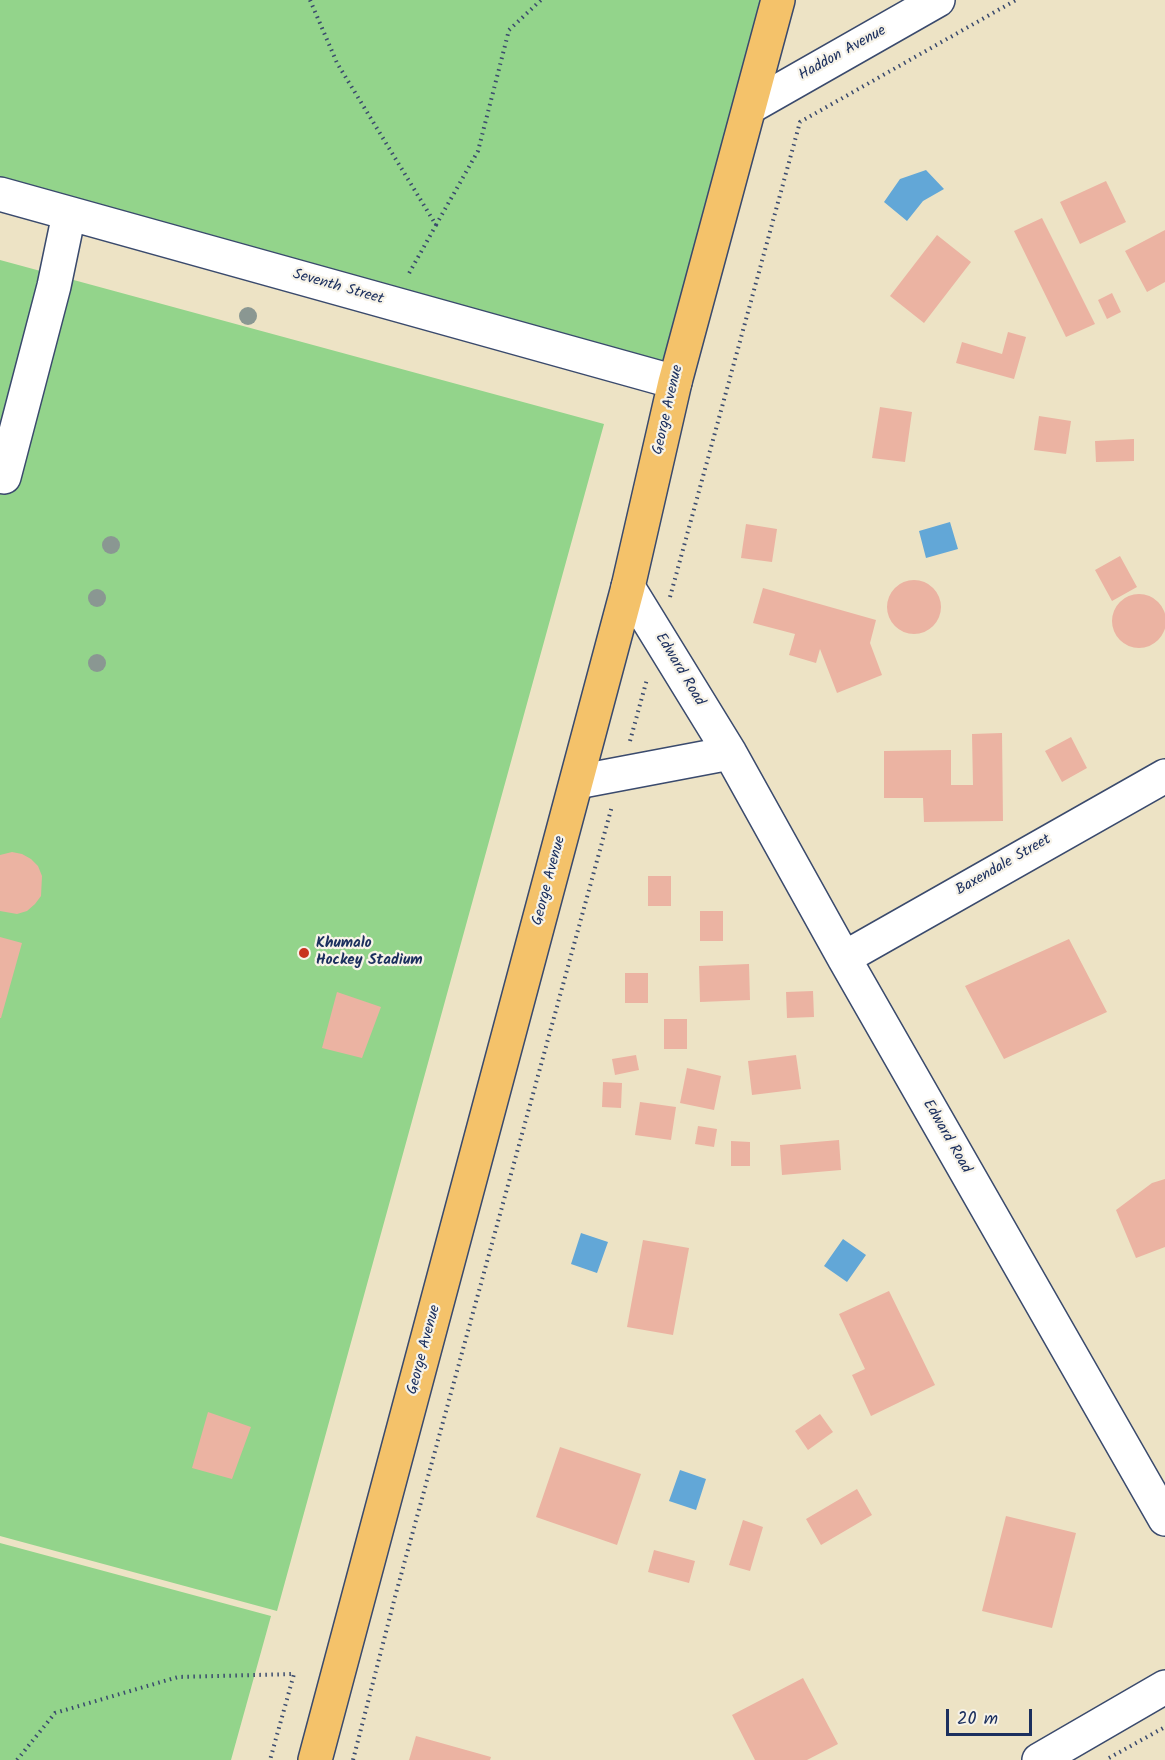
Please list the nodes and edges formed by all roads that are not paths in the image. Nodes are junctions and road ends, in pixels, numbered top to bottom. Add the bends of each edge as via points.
1 (778, 0) edge
2 (937, 0) edge
3 (750, 106) junction
4 (0, 194) edge
5 (69, 214) junction
6 (675, 382) junction
7 (4, 477) dead end
8 (628, 587) junction
9 (730, 753) junction
10 (1165, 776) edge
11 (577, 782) junction
12 (844, 958) junction
13 (1165, 1519) edge
14 (1165, 1687) edge
15 (315, 1760) edge
16 (1040, 1760) edge

1 - 3 main road, George Avenue
2 - 3 street, Haddon Avenue
3 - 6 main road, George Avenue
4 - 5 street, Seventh Street
5 - 6 street, Seventh Street
5 - 7 street
6 - 8 main road, George Avenue
8 - 9 street, Edward Road
8 - 11 main road, George Avenue
9 - 11 street
9 - 12 street, Edward Road
10 - 12 street, Baxendale Street
11 - 15 main road, George Avenue
12 - 13 street, Edward Road
14 - 16 street

